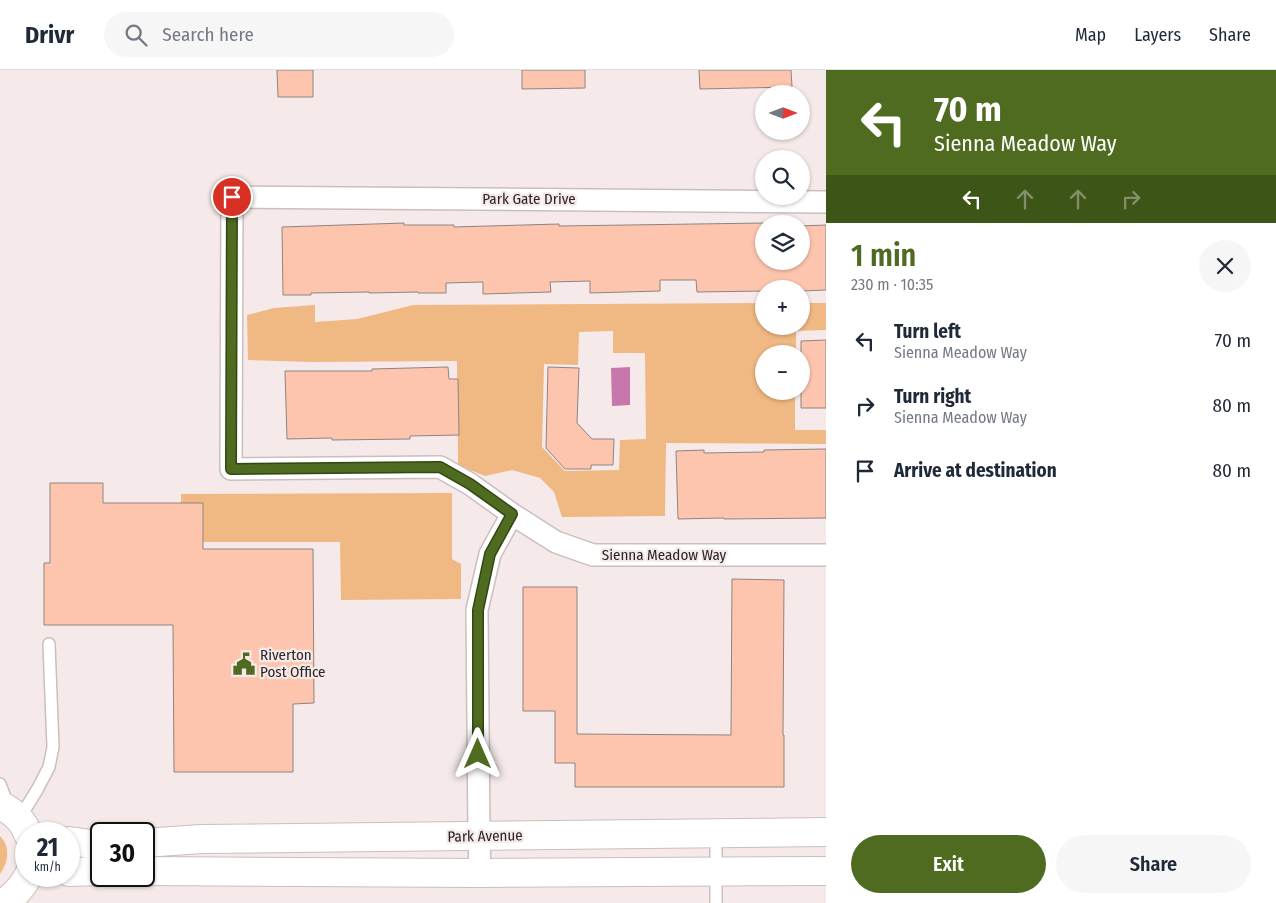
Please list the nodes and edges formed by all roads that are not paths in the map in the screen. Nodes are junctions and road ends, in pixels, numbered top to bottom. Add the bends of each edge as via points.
1 (232, 197) joint
2 (826, 202) edge
3 (512, 514) junction
4 (826, 555) edge
5 (49, 644) dead end
6 (0, 784) edge
7 (20, 822) edge
8 (826, 832) edge
9 (716, 834) junction
10 (479, 836) junction
11 (155, 842) edge
12 (155, 871) edge
13 (826, 871) edge
14 (716, 872) junction
15 (480, 873) junction
16 (716, 903) edge

1 - 2 street, Park Gate Drive
1 - 3 street, Sienna Meadow Way via 231,469 440,467
3 - 4 street, Sienna Meadow Way via 556,542 593,555
3 - 10 street via 490,554 478,610
5 - 7 lane via 53,747 49,767
6 - 7 lane
8 - 9 street, Park Avenue
9 - 10 street, Park Avenue
9 - 14 lane
10 - 11 street, Park Avenue
10 - 15 street
12 - 15 street
13 - 14 street
14 - 15 street
14 - 16 lane

